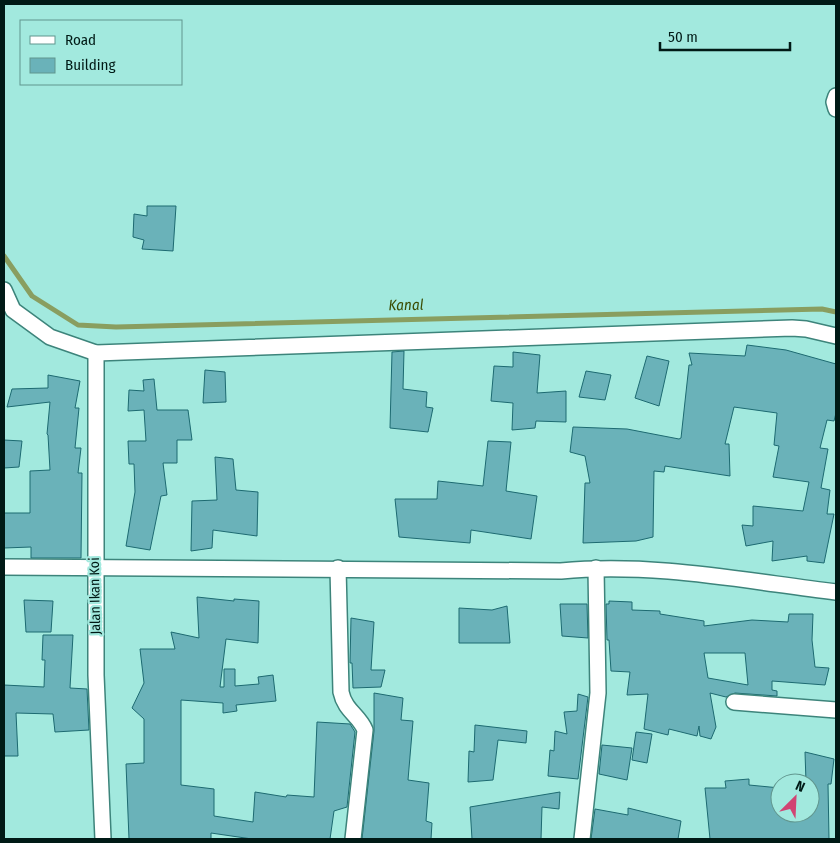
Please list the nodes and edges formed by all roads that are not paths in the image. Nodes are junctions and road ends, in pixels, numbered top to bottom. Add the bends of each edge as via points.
1 (836, 96) edge
2 (836, 109) edge
3 (4, 290) edge
4 (836, 336) edge
5 (96, 353) junction
6 (4, 567) edge
7 (94, 567) junction
8 (338, 568) junction
9 (596, 568) junction
10 (836, 592) edge
11 (734, 702) dead end
12 (836, 710) edge
13 (103, 839) edge
14 (352, 839) edge
15 (582, 839) edge

1 - 2 street
3 - 5 street via 13,310 50,337
4 - 5 street via 792,328
5 - 7 street, Jalan Ikan Koi
6 - 7 street
7 - 8 street
7 - 13 street, Jalan Ikan Koi
8 - 9 street via 561,571
8 - 14 street via 341,692 346,708 365,730
9 - 10 street via 662,571
9 - 15 street via 598,693
11 - 12 street

